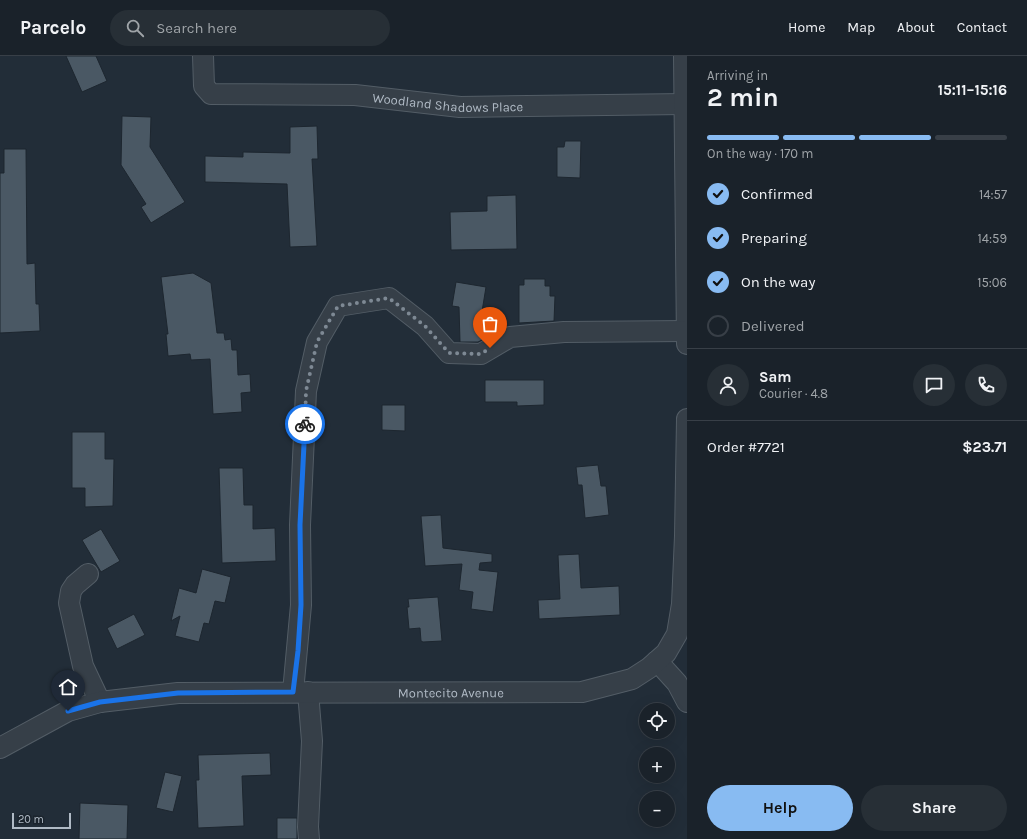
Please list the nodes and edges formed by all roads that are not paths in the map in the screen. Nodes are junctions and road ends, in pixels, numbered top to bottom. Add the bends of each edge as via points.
1 (203, 56) edge
2 (684, 56) edge
3 (684, 104) junction
4 (686, 337) edge
5 (687, 419) edge
6 (88, 574) dead end
7 (657, 661) junction
8 (301, 692) junction
9 (100, 702) junction
10 (687, 702) edge
11 (0, 748) edge
12 (309, 839) edge

1 - 3 street, Woodland Shadows Place via 204,86 212,94 355,95 460,107
2 - 3 street
3 - 4 street
4 - 8 street via 564,332 510,337 481,354 449,353 425,326 389,298 338,306 317,342 306,391 300,525 301,605 298,651
5 - 7 street, Montecito Avenue via 682,604 677,634 666,653
6 - 9 street via 71,591 70,603 83,666
7 - 8 street, Montecito Avenue via 632,679 582,692
7 - 10 street via 677,683
8 - 9 street, Montecito Avenue via 178,693
8 - 12 street via 312,741
9 - 11 street, Montecito Avenue via 68,711

